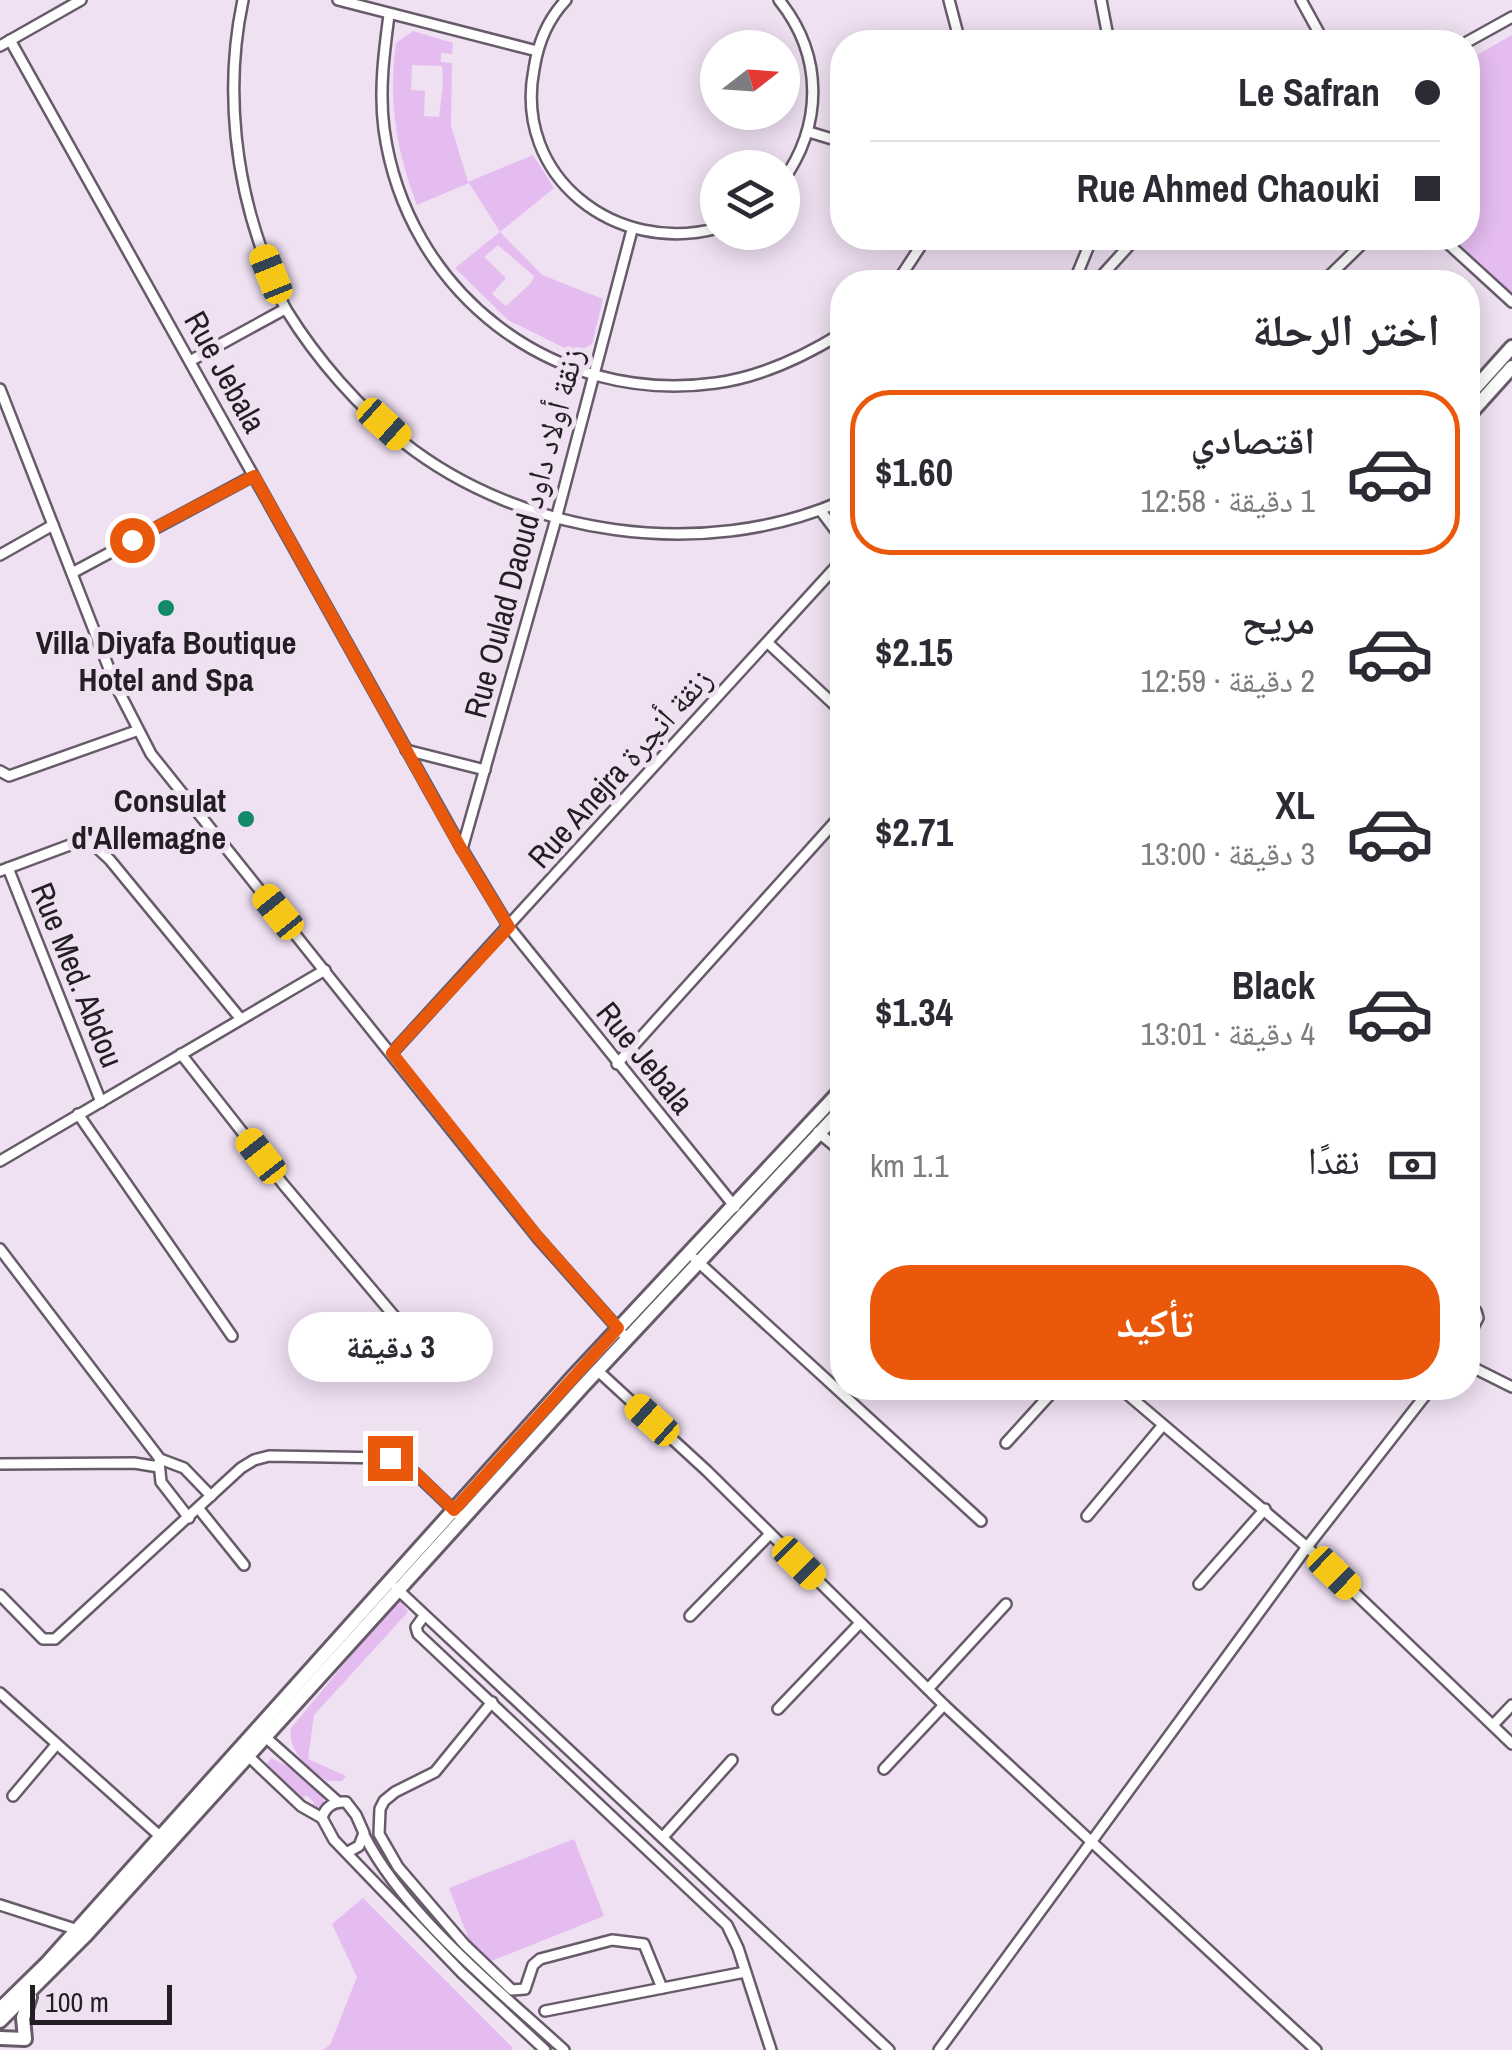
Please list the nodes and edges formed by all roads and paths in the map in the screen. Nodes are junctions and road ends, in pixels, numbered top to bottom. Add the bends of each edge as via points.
1 (81, 0) edge
2 (243, 0) edge
3 (338, 0) edge
4 (566, 0) edge
5 (779, 0) edge
6 (949, 0) edge
7 (1101, 0) edge
8 (1301, 0) edge
9 (389, 15) junction
10 (1512, 17) edge
11 (957, 30) edge
12 (1107, 30) edge
13 (1317, 30) edge
14 (1480, 35) edge
15 (10, 40) junction
16 (0, 46) edge
17 (537, 51) junction
18 (809, 132) junction
19 (830, 138) edge
20 (800, 154) edge
21 (632, 230) junction
22 (700, 233) edge
23 (1125, 250) edge
24 (1356, 250) edge
25 (1455, 250) edge
26 (1107, 270) edge
27 (1335, 270) edge
28 (1477, 270) edge
29 (1480, 273) edge
30 (1512, 302) edge
31 (285, 309) junction
32 (830, 339) edge
33 (1512, 346) edge
34 (190, 362) junction
35 (1512, 367) edge
36 (593, 373) junction
37 (1480, 382) edge
38 (0, 389) edge
39 (1480, 403) edge
40 (254, 476) junction
41 (830, 506) edge
42 (821, 510) junction
43 (556, 519) junction
44 (830, 523) edge
45 (53, 526) junction
46 (0, 556) edge
47 (72, 573) junction
48 (830, 573) edge
49 (768, 643) junction
50 (830, 701) edge
51 (136, 731) junction
52 (406, 750) junction
53 (485, 770) junction
54 (0, 771) edge
55 (830, 827) edge
56 (462, 850) junction
57 (4, 869) edge
58 (509, 927) junction
59 (325, 970) junction
60 (240, 1018) junction
61 (392, 1053) junction
62 (180, 1054) junction
63 (617, 1064) junction
64 (101, 1102) junction
65 (830, 1107) edge
66 (78, 1114) junction
67 (830, 1118) edge
68 (815, 1129) junction
69 (830, 1142) edge
70 (0, 1161) edge
71 (738, 1211) junction
72 (0, 1249) edge
73 (694, 1258) junction
74 (622, 1333) junction
75 (232, 1336) dead end
76 (421, 1348) dead end
77 (592, 1366) junction
78 (1480, 1371) edge
79 (830, 1383) edge
80 (1512, 1388) edge
81 (849, 1400) edge
82 (1045, 1400) edge
83 (1134, 1400) edge
84 (1421, 1400) edge
85 (1163, 1425) junction
86 (1006, 1442) dead end
87 (0, 1464) edge
88 (159, 1464) junction
89 (210, 1496) junction
90 (198, 1509) junction
91 (1265, 1510) junction
92 (458, 1515) junction
93 (1086, 1516) dead end
94 (188, 1518) junction
95 (981, 1521) dead end
96 (770, 1534) junction
97 (1307, 1548) junction
98 (244, 1565) dead end
99 (1198, 1584) dead end
100 (394, 1586) junction
101 (0, 1595) edge
102 (1006, 1604) dead end
103 (424, 1616) junction
104 (690, 1616) dead end
105 (860, 1623) junction
106 (928, 1689) junction
107 (0, 1694) edge
108 (492, 1702) junction
109 (944, 1705) junction
110 (1512, 1705) edge
111 (778, 1708) dead end
112 (1493, 1725) junction
113 (261, 1733) junction
114 (1512, 1744) edge
115 (56, 1746) junction
116 (244, 1752) junction
117 (732, 1760) dead end
118 (884, 1770) dead end
119 (14, 1796) dead end
120 (338, 1802) junction
121 (322, 1818) junction
122 (364, 1835) junction
123 (663, 1837) junction
124 (164, 1840) junction
125 (1090, 1841) junction
126 (348, 1852) junction
127 (0, 1906) edge
128 (81, 1932) junction
129 (745, 1972) junction
130 (662, 1988) junction
131 (33, 1990) junction
132 (544, 2011) dead end
133 (1, 2015) edge
134 (0, 2038) edge
135 (545, 2050) edge
136 (564, 2050) edge
137 (771, 2050) edge
138 (889, 2050) edge
139 (939, 2050) edge
140 (1316, 2050) edge

1 - 15 street
2 - 31 street via 233,108 240,169 257,239
3 - 9 street
4 - 17 street
5 - 18 street via 808,50 814,78
6 - 11 street
7 - 12 street
8 - 13 street
9 - 17 street
9 - 36 street via 384,131 420,238 455,289 490,321 540,353
10 - 14 street
15 - 16 street
15 - 34 street, Rue Jebala
17 - 21 street via 532,114 541,146 577,198
18 - 19 street
18 - 20 street
21 - 22 street
21 - 36 street, Rue Oulad Daoud زنقة أولاد داود
23 - 26 street
24 - 27 street
25 - 28 street
29 - 30 street
31 - 34 street
31 - 43 street via 402,442 477,487
32 - 36 street via 778,365 718,382 651,384
33 - 37 street
34 - 40 street, Rue Jebala
35 - 39 street
36 - 43 street, Rue Oulad Daoud زنقة أولاد داود
38 - 45 street
40 - 47 street
40 - 52 street, Rue Jebala
41 - 42 street
42 - 43 street via 744,528 673,534
42 - 44 street
43 - 53 street, Rue Oulad Daoud زنقة أولاد داود
45 - 46 street
45 - 47 street
47 - 51 street
48 - 49 street, Rue Anejra زنقة أنجرة
49 - 50 street
49 - 58 street, Rue Anejra زنقة أنجرة
51 - 54 street via 7,776
51 - 59 street
52 - 53 street
52 - 56 street, Rue Jebala
53 - 56 street, Rue Oulad Daoud زنقة أولاد داود
55 - 63 street
56 - 58 street, Rue Jebala
57 - 60 street via 73,844 93,844
57 - 64 street, Rue Med. Abdou
58 - 61 street, Rue Anejra زنقة أنجرة
58 - 63 street, Rue Jebala
59 - 60 street, Rue Med. Abdou
59 - 61 street
60 - 62 street, Rue Med. Abdou
61 - 74 street
62 - 64 street, Rue Med. Abdou
62 - 76 street
63 - 71 street, Rue Jebala
64 - 66 street, Rue Med. Abdou
65 - 68 street
66 - 70 street, Rue Med. Abdou
66 - 75 street
67 - 68 street
68 - 69 street
68 - 71 street
71 - 73 street
72 - 88 street
73 - 74 street
73 - 79 street
74 - 77 street
77 - 92 street
77 - 96 street
78 - 80 street
81 - 95 street
82 - 86 street
83 - 85 street
84 - 97 street
85 - 91 street
85 - 93 street
87 - 88 street
88 - 89 street via 184,1468
88 - 94 street via 160,1482
89 - 90 street
89 - 92 street via 263,1457 387,1458 416,1473
90 - 94 street
90 - 98 street
91 - 97 street
91 - 99 street
92 - 100 street
94 - 101 street via 55,1639 46,1641
96 - 104 street
96 - 105 street
97 - 112 street
97 - 125 street
100 - 103 street
100 - 113 street
102 - 106 street
103 - 108 street via 418,1634
103 - 123 street
105 - 106 street
105 - 111 street
106 - 109 street
107 - 115 street
108 - 129 street via 727,1925
108 - 130 street via 436,1772 384,1801 382,1843 464,1944 512,1990 524,1990 540,1959 612,1940 644,1944
109 - 118 street
109 - 125 street
110 - 112 street
112 - 114 street
113 - 116 street
113 - 120 street
115 - 119 street
115 - 124 street
116 - 121 street
116 - 124 street
117 - 123 street
120 - 121 street
120 - 122 street via 354,1810
121 - 126 street
122 - 126 street
122 - 136 street via 401,1892
123 - 138 street
124 - 128 street
125 - 139 street
125 - 140 street
126 - 135 street
127 - 128 street
128 - 131 street
128 - 133 street
129 - 130 street
129 - 137 street
130 - 132 street
131 - 133 street
131 - 134 street via 23,2018 25,2039

